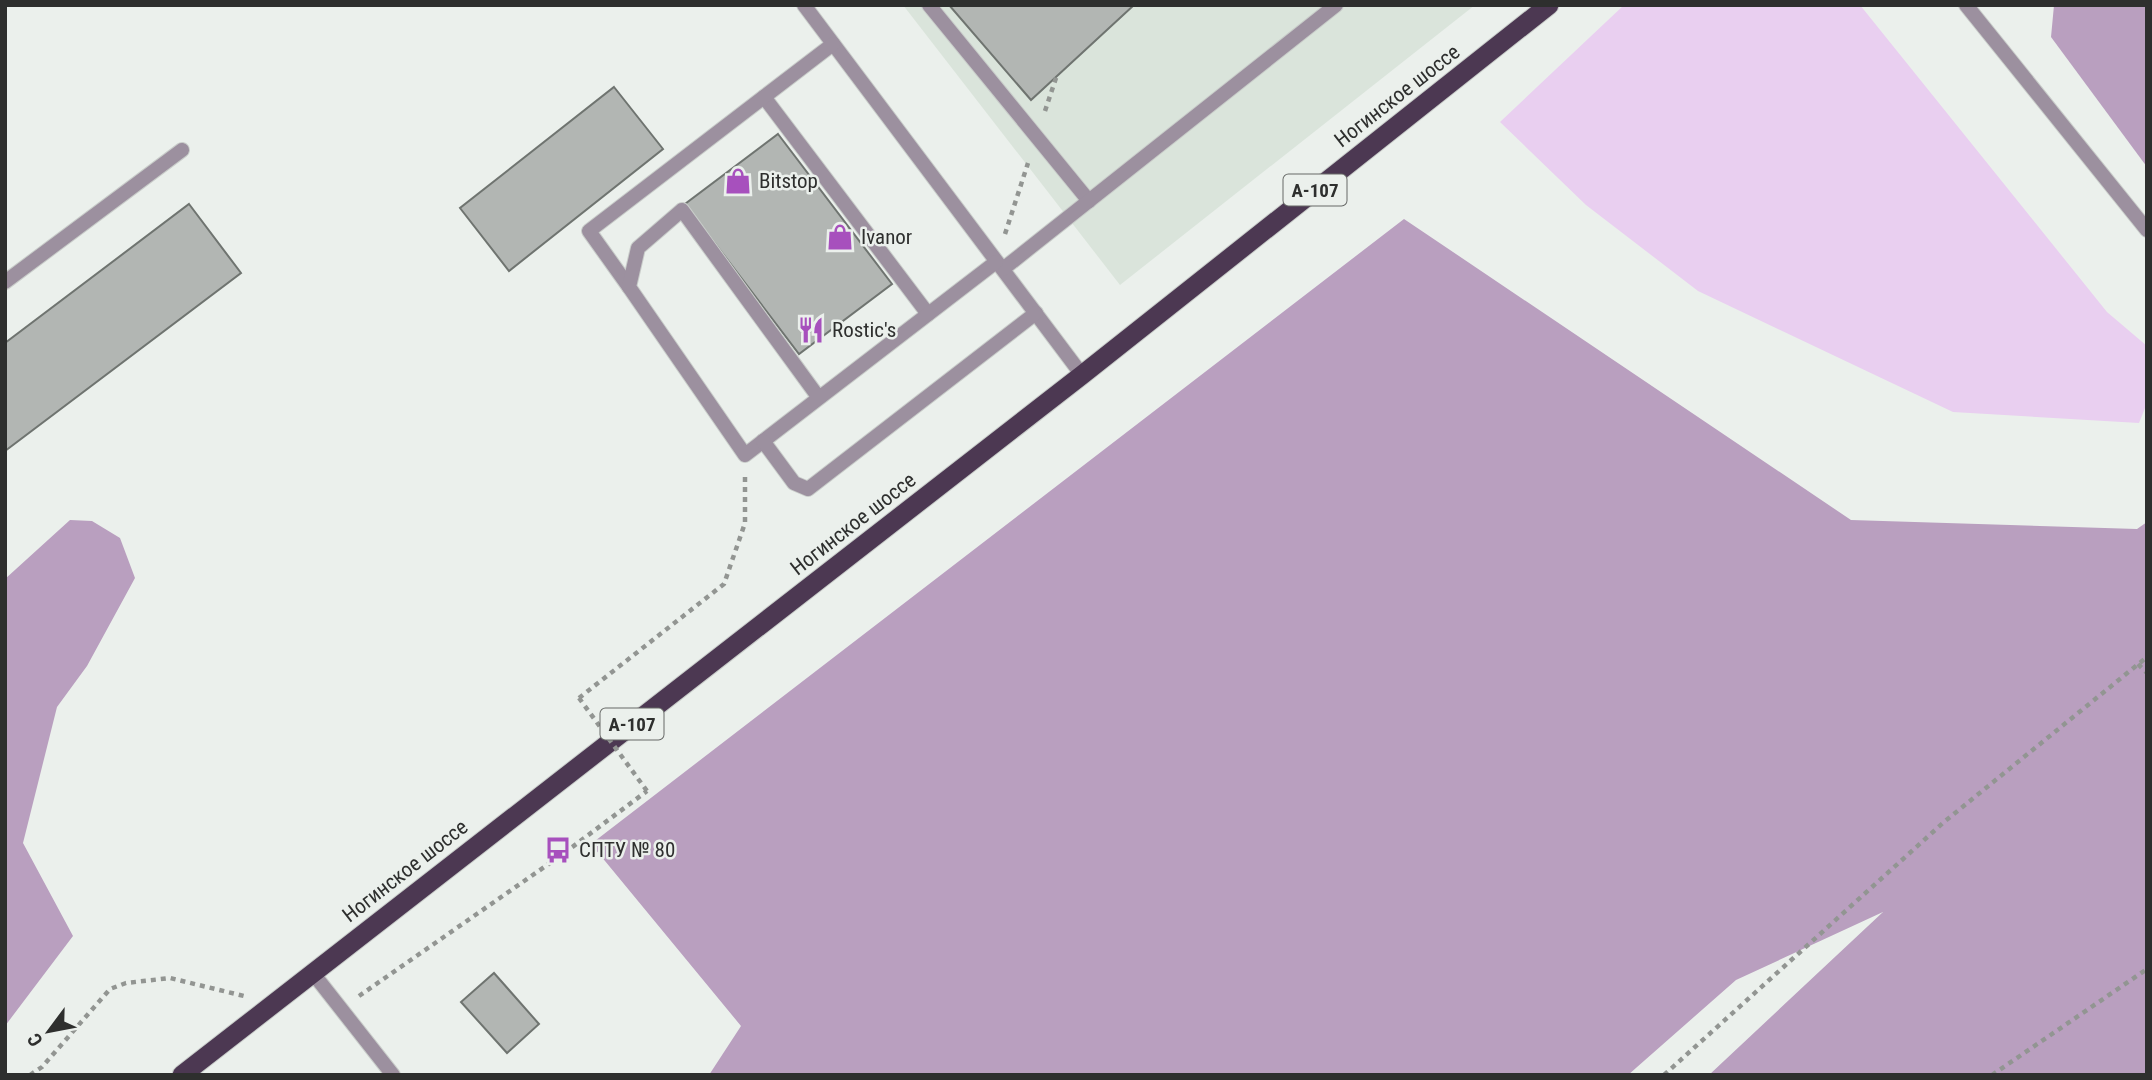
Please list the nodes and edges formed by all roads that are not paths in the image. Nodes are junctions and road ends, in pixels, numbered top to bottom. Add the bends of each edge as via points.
1 (804, 5) edge
2 (929, 5) edge
3 (1336, 5) edge
4 (1549, 5) edge
5 (1966, 5) edge
6 (833, 44) junction
7 (764, 97) junction
8 (182, 150) dead end
9 (1089, 201) junction
10 (2147, 230) edge
11 (999, 265) junction
12 (5, 282) edge
13 (629, 286) junction
14 (1036, 313) junction
15 (928, 314) junction
16 (1082, 375) junction
17 (820, 398) junction
18 (763, 441) junction
19 (312, 972) junction
20 (182, 1075) edge
21 (393, 1075) edge

1 - 6 street
2 - 9 street
3 - 9 street
4 - 16 highway, Ногинское шоссе / А-107
5 - 10 street
6 - 7 street
6 - 11 street
7 - 13 street via 589,231
7 - 15 street
8 - 12 street
9 - 11 street
11 - 14 street
11 - 15 street
13 - 17 street via 638,248 682,211
13 - 18 street via 745,455
14 - 16 street
14 - 18 street via 808,489 794,483
15 - 17 street
16 - 19 highway, Ногинское шоссе / А-107
17 - 18 street
19 - 20 highway, Ногинское шоссе / А-107
19 - 21 street

